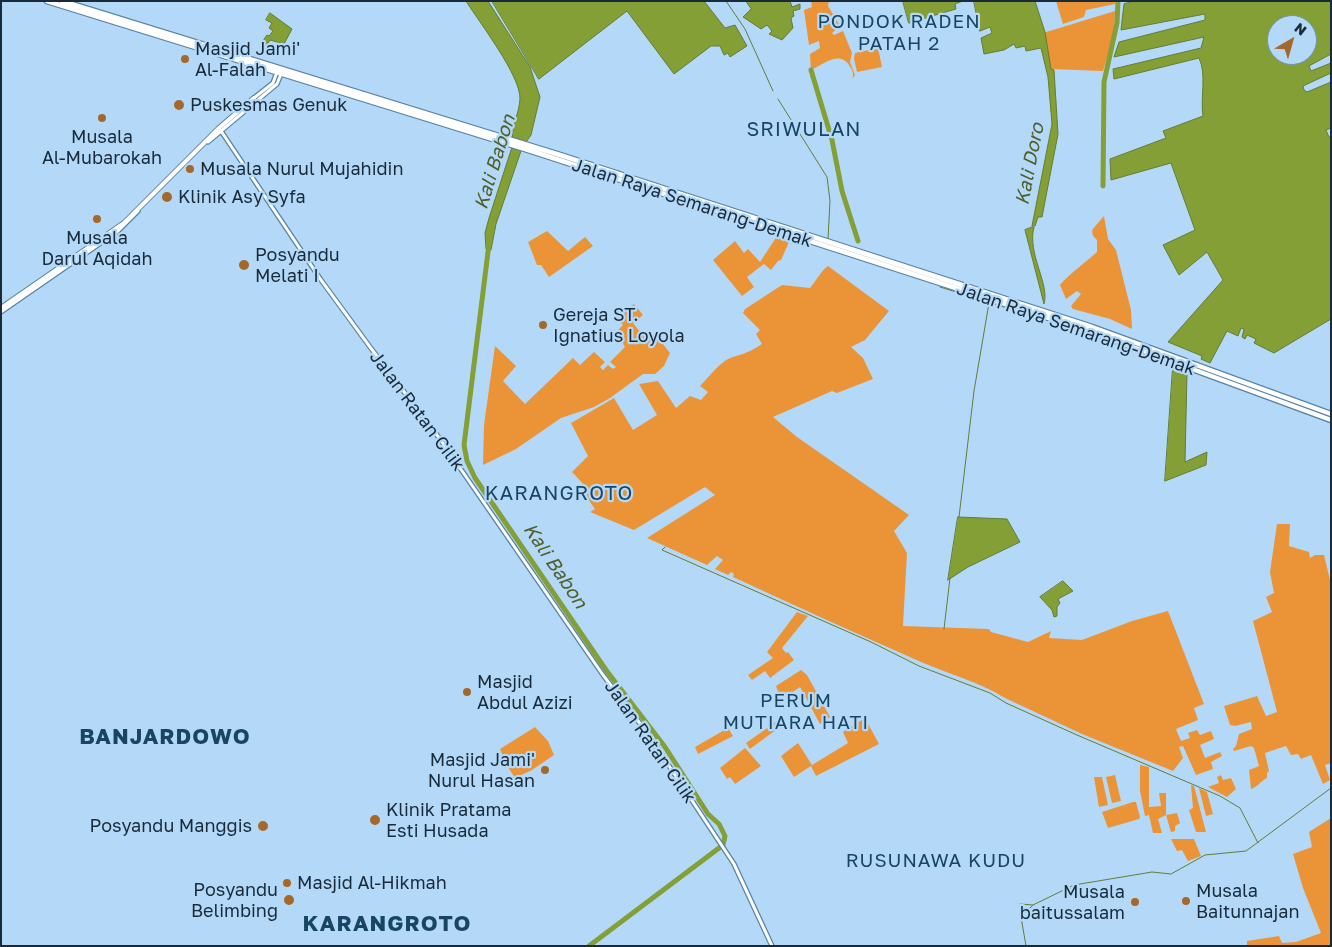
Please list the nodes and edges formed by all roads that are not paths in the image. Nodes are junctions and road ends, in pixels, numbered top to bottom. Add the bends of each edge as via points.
1 (47, 1) edge
2 (62, 1) edge
3 (280, 70) junction
4 (276, 81) junction
5 (254, 98) joint
6 (220, 129) junction
7 (1, 310) edge
8 (1330, 417) edge
9 (772, 946) edge

1 - 3 highway, Jalan Raya Semarang-Demak
2 - 3 highway
3 - 4 street
3 - 8 highway, Jalan Raya Semarang-Demak via 1037,312
4 - 5 street
4 - 6 street
5 - 6 main road
6 - 7 main road via 124,222
6 - 9 street, Jalan Ratan Cilik via 321,280 440,438 603,675 648,734 744,882

